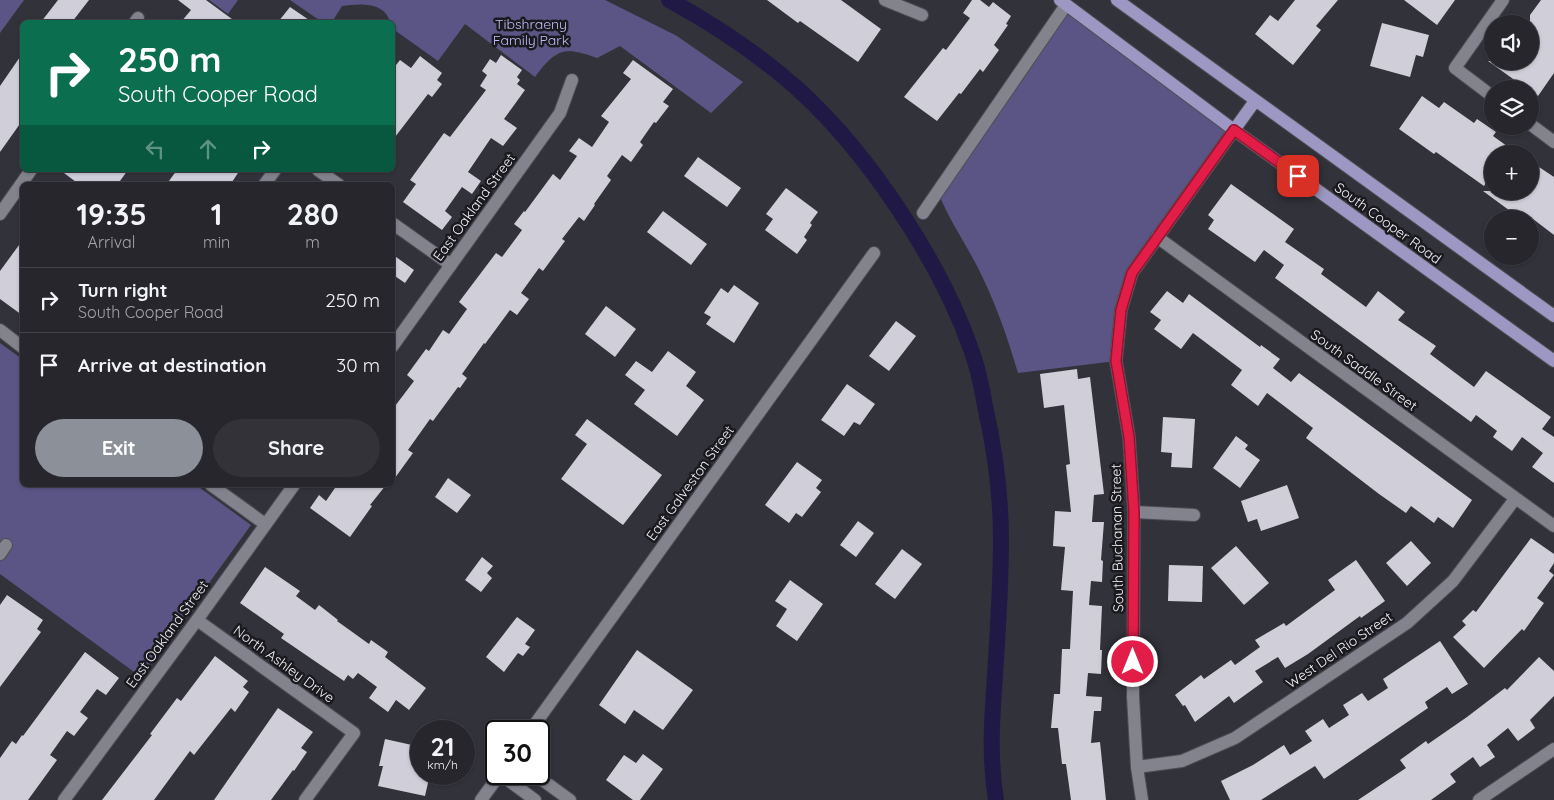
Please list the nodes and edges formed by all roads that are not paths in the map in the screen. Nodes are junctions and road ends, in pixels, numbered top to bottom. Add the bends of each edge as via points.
1 (885, 0) edge
2 (1117, 0) edge
3 (1503, 0) edge
4 (1063, 2) edge
5 (922, 15) dead end
6 (572, 80) dead end
7 (1484, 90) edge
8 (1255, 101) junction
9 (1234, 130) junction
10 (1539, 131) edge
11 (1554, 142) edge
12 (321, 172) edge
13 (335, 182) edge
14 (20, 186) edge
15 (923, 213) dead end
16 (0, 214) edge
17 (395, 225) edge
18 (1157, 237) junction
19 (874, 253) dead end
20 (451, 265) junction
21 (1554, 316) edge
22 (0, 330) edge
23 (395, 343) edge
24 (20, 345) edge
25 (1554, 361) edge
26 (214, 487) edge
27 (293, 487) edge
28 (1516, 499) junction
29 (1134, 512) junction
30 (1194, 515) dead end
31 (265, 524) junction
32 (1554, 526) edge
33 (197, 620) junction
34 (538, 720) edge
35 (1554, 749) edge
36 (1137, 768) junction
37 (492, 785) edge
38 (515, 785) edge
39 (549, 785) edge
40 (64, 800) edge
41 (306, 800) edge
42 (481, 800) edge
43 (535, 800) edge
44 (570, 800) edge
45 (1142, 800) edge
46 (1479, 800) edge

1 - 5 street
2 - 8 main road, South Cooper Road
3 - 7 street via 1456,68
4 - 9 main road, South Cooper Road
4 - 15 street
6 - 20 street, East Oakland Street via 560,113
8 - 9 main road
8 - 21 main road, South Cooper Road
9 - 18 street, South Buchanan Street
9 - 25 main road, South Cooper Road
10 - 11 street
12 - 13 street
14 - 16 street
17 - 20 street
18 - 28 street, South Saddle Street
18 - 29 street, South Buchanan Street via 1132,273 1121,310 1116,361 1129,437
19 - 34 street, East Galveston Street
20 - 23 street, East Oakland Street
22 - 24 street
26 - 31 street
27 - 31 street, East Oakland Street
28 - 32 street, South Saddle Street
28 - 36 street, West Del Rio Street via 1453,581 1407,623 1235,738 1182,761
29 - 30 street
29 - 36 street, South Buchanan Street via 1133,697
31 - 33 street, East Oakland Street
33 - 40 street, East Oakland Street
33 - 41 street, North Ashley Drive via 354,734
35 - 46 street
36 - 45 street, South Buchanan Street
37 - 42 street
38 - 43 street
39 - 44 street

